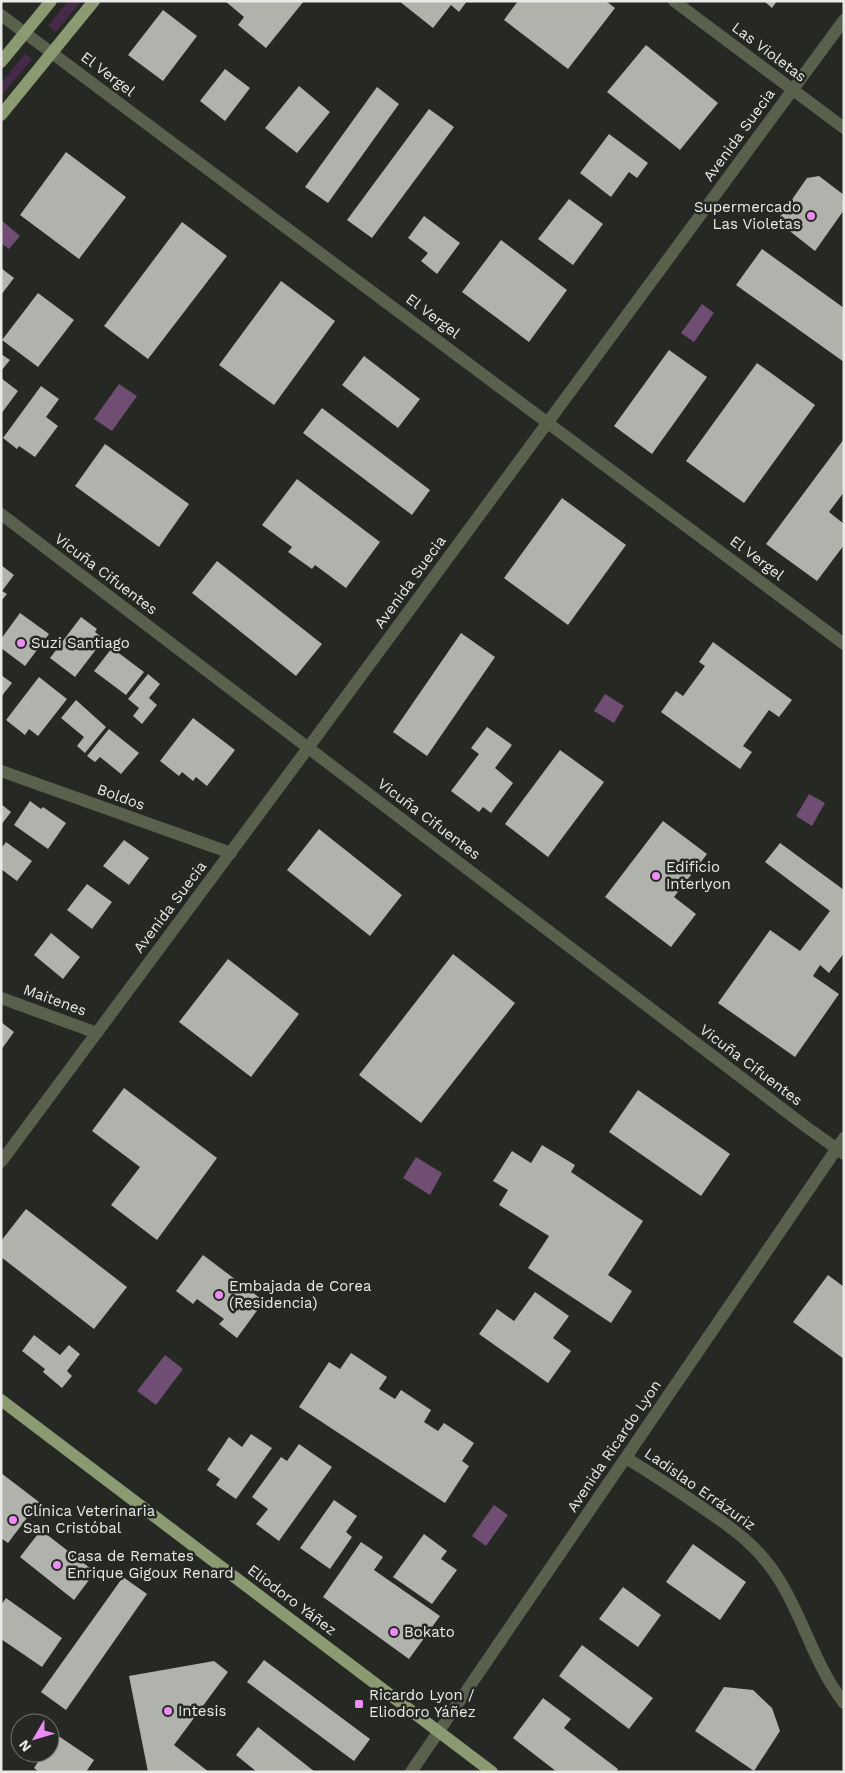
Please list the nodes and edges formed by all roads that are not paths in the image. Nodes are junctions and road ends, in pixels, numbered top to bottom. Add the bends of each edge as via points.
1 (51, 1) edge
2 (94, 1) edge
3 (674, 1) edge
4 (1, 15) edge
5 (844, 20) edge
6 (25, 33) junction
7 (52, 53) junction
8 (1, 62) edge
9 (792, 90) junction
10 (1, 115) edge
11 (844, 128) edge
12 (548, 422) junction
13 (1, 514) edge
14 (844, 644) edge
15 (308, 748) junction
16 (1, 771) edge
17 (231, 853) junction
18 (1, 998) edge
19 (97, 1033) junction
20 (841, 1147) edge
21 (1, 1162) edge
22 (1, 1400) edge
23 (626, 1458) junction
24 (844, 1703) edge
25 (439, 1732) junction
26 (412, 1772) edge
27 (492, 1772) edge

1 - 6 main road
2 - 7 main road
3 - 9 street, Las Violetas
4 - 6 street, El Vergel
5 - 9 street, Avenida Suecia
6 - 7 street, El Vergel
6 - 8 main road
7 - 10 main road
7 - 12 street, El Vergel
9 - 11 street, Las Violetas
9 - 12 street, Avenida Suecia
12 - 14 street, El Vergel
12 - 15 street, Avenida Suecia
13 - 15 street, Vicuña Cifuentes
15 - 17 street, Avenida Suecia
15 - 20 street, Vicuña Cifuentes via 797,1120
16 - 17 street, Boldos
17 - 19 street, Avenida Suecia
18 - 19 street, Maitenes
19 - 21 street, Avenida Suecia
20 - 23 street, Avenida Ricardo Lyon
22 - 25 main road, Eliodoro Yáñez
23 - 24 street, Ladislao Errázuriz via 741,1534 755,1548 781,1582 829,1682
23 - 25 street, Avenida Ricardo Lyon
25 - 26 street, Avenida Ricardo Lyon
25 - 27 main road, Eliodoro Yáñez

